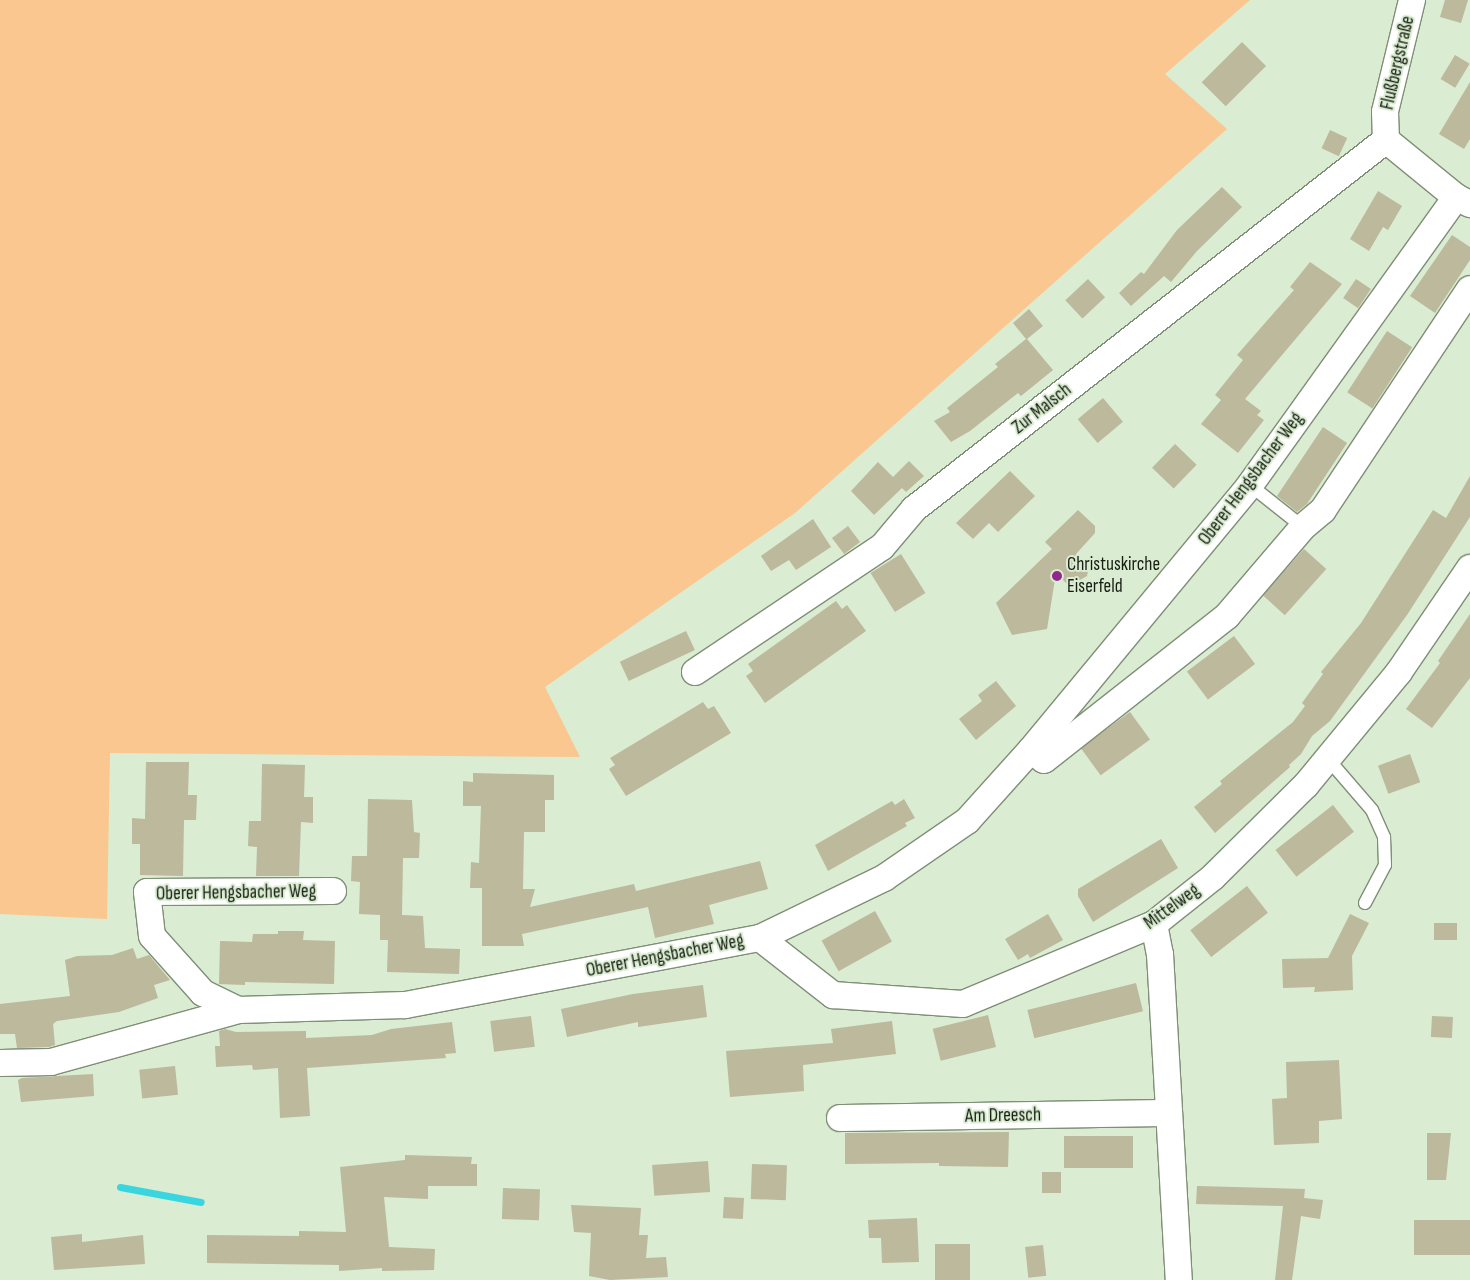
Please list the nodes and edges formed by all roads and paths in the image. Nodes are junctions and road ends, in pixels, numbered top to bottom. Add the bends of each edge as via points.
1 (1412, 0) edge
2 (1386, 140) junction
3 (1463, 200) edge
4 (1470, 289) edge
5 (1250, 485) junction
6 (1303, 527) junction
7 (1470, 568) edge
8 (695, 672) dead end
9 (1031, 750) junction
10 (1328, 759) junction
11 (333, 891) dead end
12 (1365, 903) dead end
13 (1154, 924) junction
14 (760, 938) junction
15 (238, 1010) junction
16 (0, 1063) edge
17 (1167, 1113) junction
18 (840, 1118) dead end
19 (1179, 1280) edge

1 - 2 street, Flußbergstraße via 1385,112
2 - 3 street
2 - 8 street, Zur Malsch via 914,509 882,547
3 - 5 street, Oberer Hengsbacher Weg
4 - 6 street via 1323,510
5 - 6 lane
5 - 9 street, Oberer Hengsbacher Weg
6 - 9 street via 1228,616 1044,760
7 - 10 street, Mittelweg via 1399,672
9 - 14 street, Oberer Hengsbacher Weg via 967,821 884,878
10 - 12 lane via 1372,810 1384,837 1385,864
10 - 13 street, Mittelweg via 1213,877
11 - 15 street, Oberer Hengsbacher Weg via 147,892 152,936 203,993
13 - 14 street, Mittelweg via 963,1004 833,995
13 - 17 street via 1160,954
14 - 15 street, Oberer Hengsbacher Weg via 405,1005
15 - 16 street, Oberer Hengsbacher Weg via 51,1062
17 - 18 street, Am Dreesch
17 - 19 street via 1179,1232

